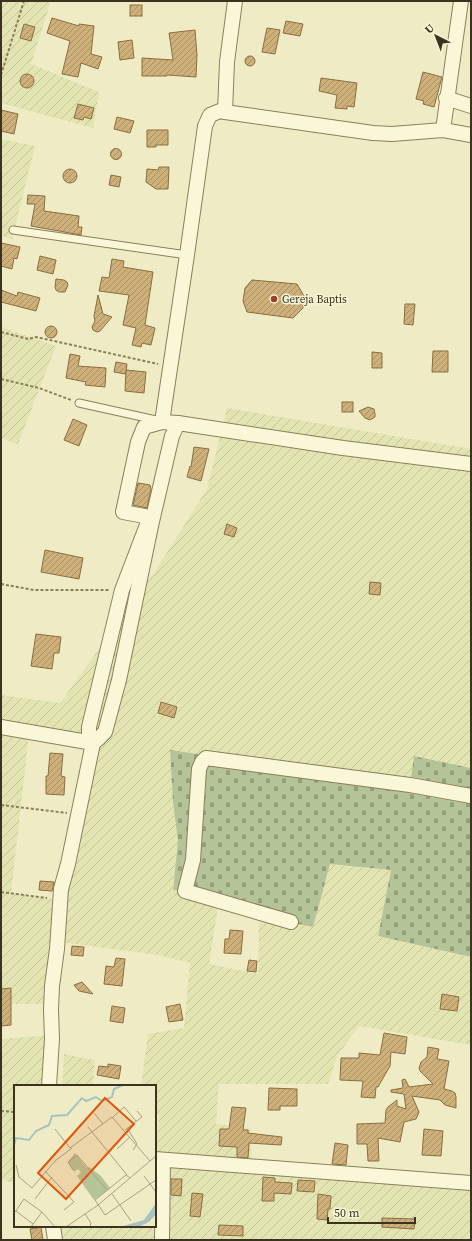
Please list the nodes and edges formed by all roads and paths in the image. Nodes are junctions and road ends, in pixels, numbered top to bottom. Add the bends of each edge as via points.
1 (24, 1) edge
2 (235, 1) edge
3 (461, 1) edge
4 (1, 75) edge
5 (446, 98) junction
6 (471, 106) edge
7 (225, 112) junction
8 (443, 130) junction
9 (471, 134) edge
10 (13, 230) dead end
11 (187, 255) junction
12 (1, 332) edge
13 (171, 367) junction
14 (1, 379) edge
15 (79, 403) joint
16 (162, 422) junction
17 (178, 423) junction
18 (471, 464) edge
19 (1, 584) edge
20 (122, 590) junction
21 (1, 727) edge
22 (92, 743) junction
23 (471, 796) edge
24 (1, 805) edge
25 (78, 814) junction
26 (1, 892) edge
27 (60, 900) junction
28 (291, 922) dead end
29 (49, 1085) edge
30 (1, 1111) edge
31 (14, 1112) edge
32 (159, 1160) edge
33 (471, 1183) edge
34 (53, 1227) edge
35 (55, 1240) edge
36 (162, 1240) edge

1 - 4 path
2 - 7 street via 227,62
3 - 5 street
5 - 6 street
5 - 8 street
7 - 8 street via 373,133
7 - 11 street via 210,116 205,126
8 - 9 street
10 - 11 lane
11 - 13 street
12 - 13 path via 28,339 36,337
13 - 16 street
14 - 15 path via 40,388
15 - 16 lane
16 - 17 street
16 - 20 street via 144,427 138,442 123,512 150,517
17 - 18 street
17 - 22 street via 172,436 107,725 105,732
19 - 20 path via 34,590
20 - 22 street via 90,727
21 - 22 street
22 - 25 street
23 - 28 street via 410,785 206,758 199,770 193,860 185,891
24 - 25 path
25 - 27 street
26 - 27 path
27 - 29 street via 52,986
30 - 31 path
32 - 33 street
32 - 36 street
34 - 35 street

